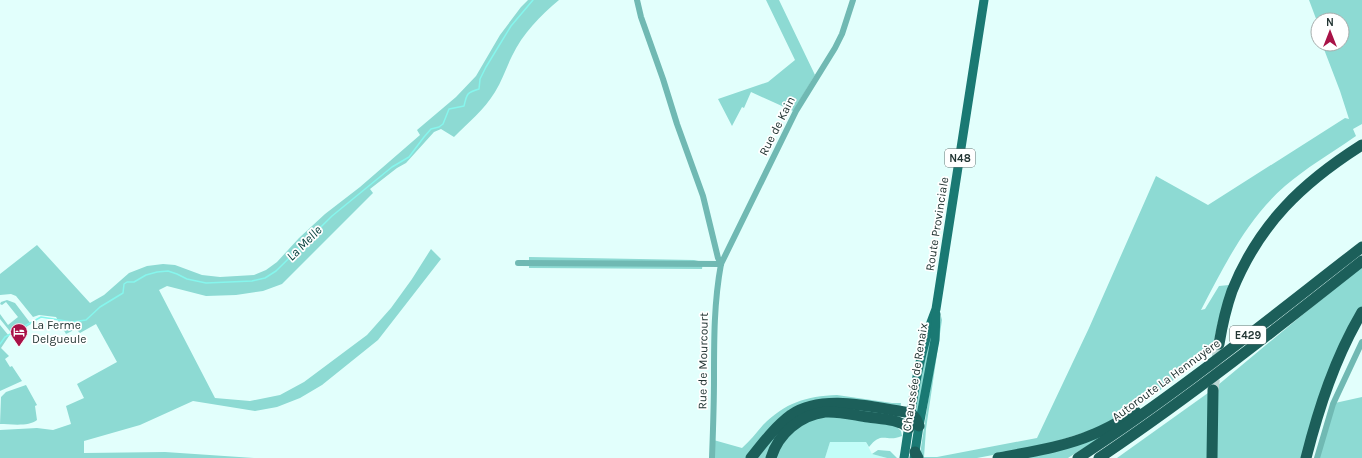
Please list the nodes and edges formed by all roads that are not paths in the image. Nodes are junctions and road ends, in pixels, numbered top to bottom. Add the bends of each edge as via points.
1 (637, 0) edge
2 (852, 0) edge
3 (984, 0) edge
4 (1362, 146) edge
5 (1362, 247) edge
6 (1362, 261) edge
7 (518, 263) dead end
8 (721, 264) junction
9 (936, 309) junction
10 (1362, 312) edge
11 (1362, 342) edge
12 (1219, 344) tunnel mouth
13 (1191, 379) junction
14 (1213, 390) tunnel mouth
15 (911, 413) junction
16 (1153, 420) junction
17 (914, 427) junction
18 (916, 456) edge
19 (712, 458) edge
20 (751, 458) edge
21 (771, 458) edge
22 (904, 458) edge
23 (998, 458) edge
24 (1078, 458) edge
25 (1098, 458) edge
26 (1110, 458) edge
27 (1212, 458) edge
28 (1306, 458) edge
29 (1317, 458) edge

1 - 8 street via 703,196
2 - 8 street, Rue de Kain via 836,48 796,111
3 - 9 main road, Route Provinciale / N48
4 - 12 highway via 1304,187 1281,210 1261,236 1232,292
5 - 13 highway, Autoroute La Hennuyère / E429
6 - 16 highway, Autoroute La Hennuyère / E429 via 1232,363
7 - 8 street
8 - 19 street, Rue de Mourcourt via 714,328
9 - 15 main road, Chaussée de Renaix / N48 via 918,369
9 - 17 main road, Chaussée de Renaix / N48 via 935,340
10 - 28 highway via 1326,388
11 - 29 street via 1333,404
13 - 23 highway via 1175,385 1131,415 1093,434 1053,447
13 - 24 highway, Autoroute La Hennuyère / E429
14 - 27 highway
15 - 17 highway via 916,418
15 - 20 highway via 840,403 816,405 797,412 782,422
16 - 25 highway, Autoroute La Hennuyère / E429
16 - 26 highway via 1144,433
17 - 18 main road, Chaussée de Renaix / N48
17 - 21 highway via 897,421 844,413 814,414 787,431
17 - 22 main road, Chaussée de Renaix / N48

